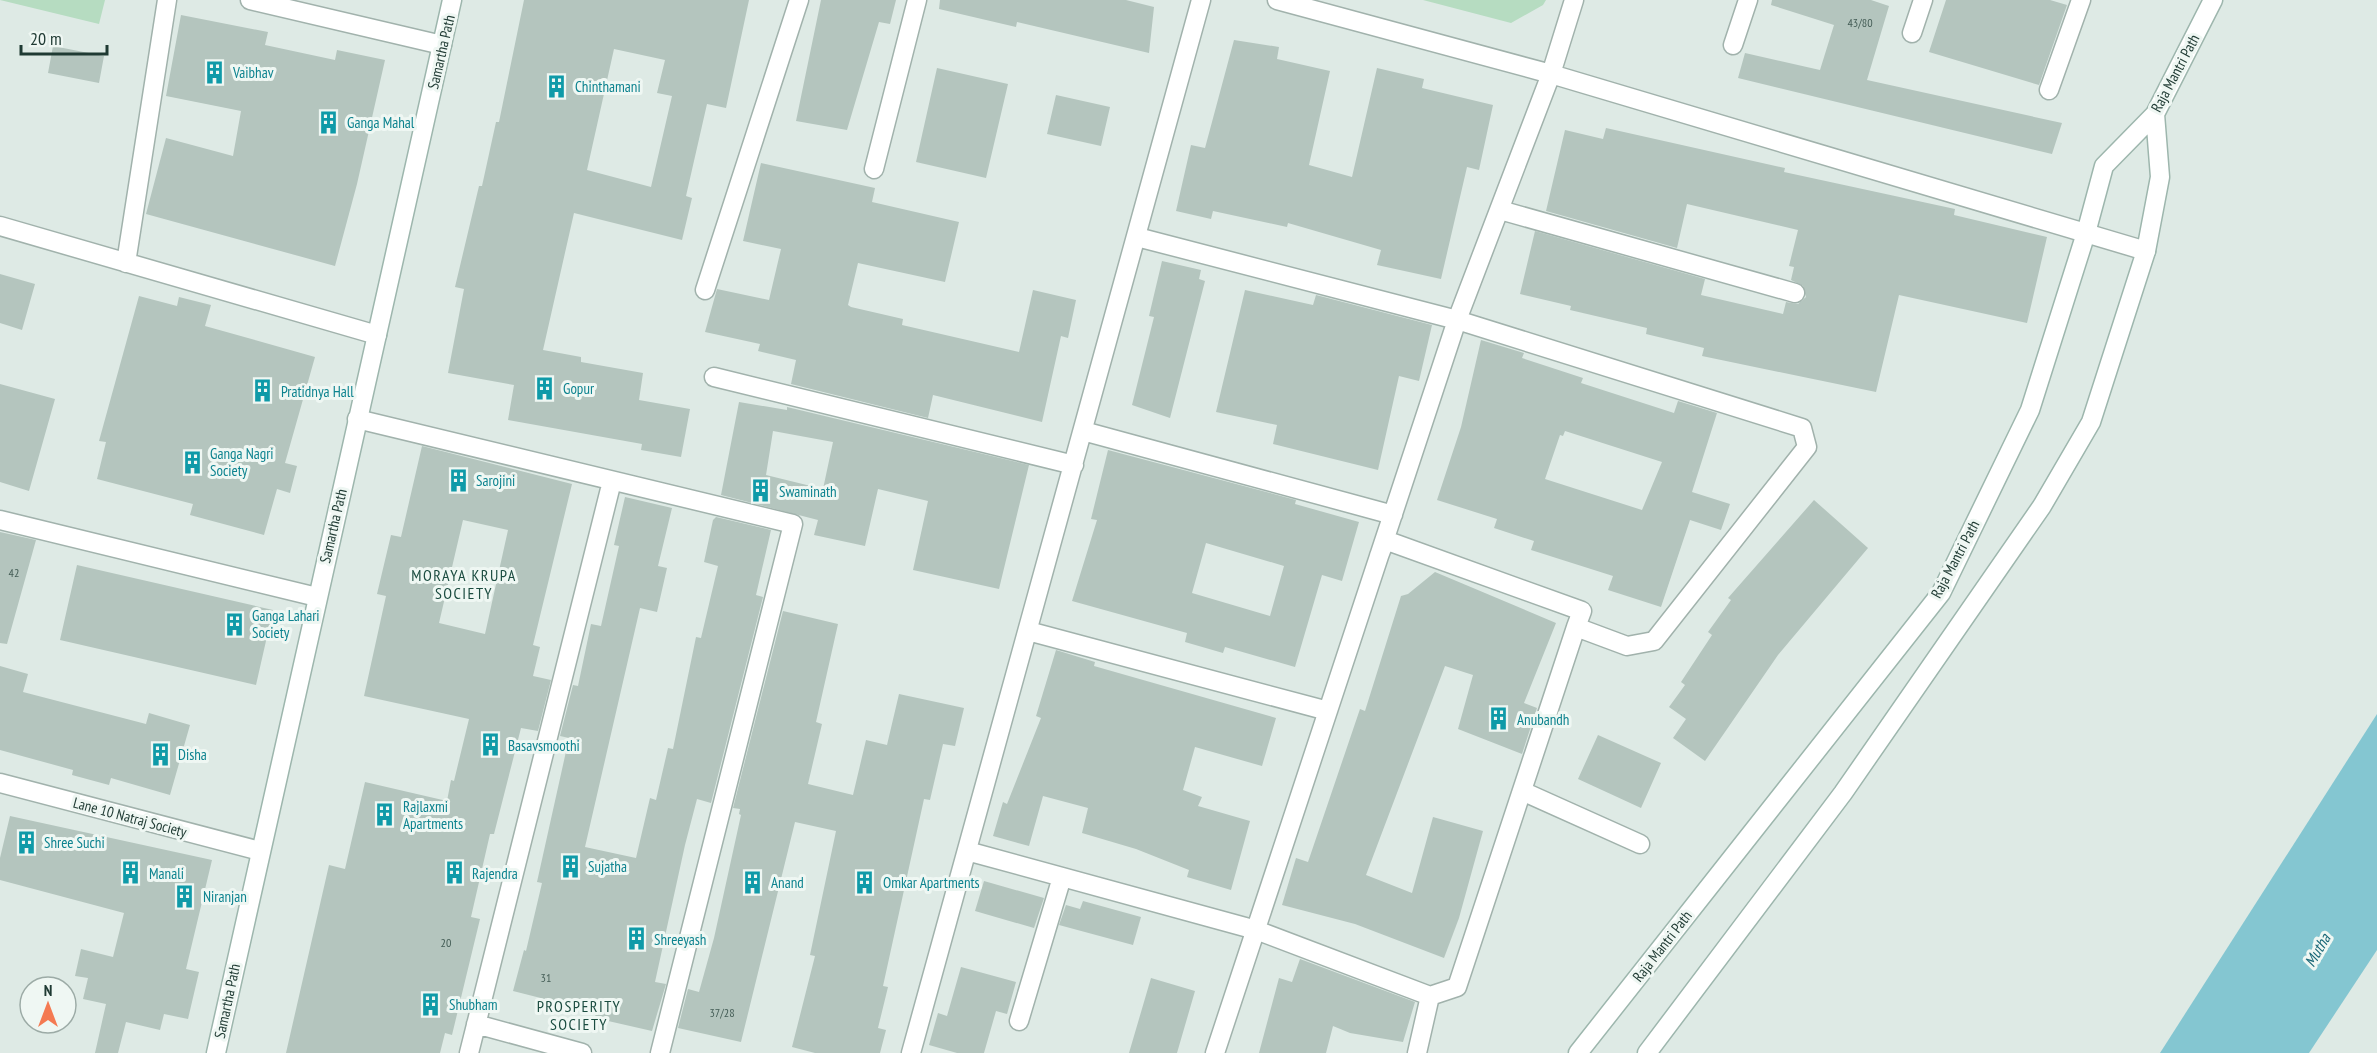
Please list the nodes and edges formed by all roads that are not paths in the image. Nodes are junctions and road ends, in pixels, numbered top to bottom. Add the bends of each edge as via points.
1 (167, 0) edge
2 (250, 0) edge
3 (452, 0) edge
4 (799, 0) edge
5 (917, 0) edge
6 (1201, 0) edge
7 (1277, 0) edge
8 (1574, 0) edge
9 (1748, 0) edge
10 (1923, 0) edge
11 (2081, 0) edge
12 (2213, 0) edge
13 (1912, 33) dead end
14 (442, 45) junction
15 (1733, 45) dead end
16 (1551, 74) junction
17 (2049, 90) dead end
18 (2155, 114) junction
19 (874, 169) dead end
20 (1500, 210) junction
21 (0, 226) edge
22 (2086, 232) junction
23 (1137, 237) junction
24 (2146, 251) junction
25 (126, 263) junction
26 (705, 290) dead end
27 (1795, 293) dead end
28 (1457, 320) junction
29 (377, 335) junction
30 (714, 376) dead end
31 (357, 419) junction
32 (1083, 431) junction
33 (1074, 465) junction
34 (612, 481) junction
35 (1393, 515) junction
36 (0, 520) edge
37 (1379, 556) junction
38 (318, 597) junction
39 (1576, 627) junction
40 (1028, 631) junction
41 (1328, 711) junction
42 (0, 783) edge
43 (1522, 791) junction
44 (1640, 844) dead end
45 (260, 851) junction
46 (967, 851) junction
47 (1062, 877) junction
48 (1256, 930) junction
49 (1430, 996) junction
50 (1019, 1021) dead end
51 (476, 1024) junction
52 (216, 1053) edge
53 (469, 1053) edge
54 (582, 1053) edge
55 (660, 1053) edge
56 (911, 1053) edge
57 (1215, 1053) edge
58 (1417, 1053) edge
59 (1578, 1053) edge
60 (1647, 1053) edge

1 - 25 street
2 - 14 street
3 - 14 street, Samartha Path
4 - 26 street
5 - 19 street
6 - 23 street
7 - 16 street
8 - 16 street
9 - 15 street
10 - 13 street
11 - 17 street
12 - 18 street, Raja Mantri Path
14 - 29 street, Samartha Path
16 - 20 street
16 - 22 street
18 - 22 street, Raja Mantri Path via 2104,166
18 - 24 street via 2160,177
20 - 27 street
20 - 28 street
21 - 25 street
22 - 24 street
22 - 59 street, Raja Mantri Path via 2030,410 1941,592
23 - 28 street
23 - 32 street
24 - 60 street via 2091,422 2042,506 1843,793
25 - 29 street
28 - 35 street
28 - 39 street via 1802,428 1807,447 1654,641 1627,646
29 - 31 street, Samartha Path
30 - 33 street
31 - 34 street
31 - 38 street, Samartha Path
32 - 33 street
32 - 35 street
33 - 40 street
34 - 51 street
34 - 55 street via 793,524
35 - 37 street
36 - 38 street
37 - 39 street via 1385,540 1571,607 1582,611
37 - 41 street
38 - 45 street, Samartha Path
39 - 43 street
40 - 41 street
40 - 46 street
41 - 48 street
42 - 45 street, Lane 10 Natraj Society
43 - 44 street
43 - 49 street via 1456,987
45 - 52 street, Samartha Path
46 - 47 street
46 - 56 street
47 - 48 street
47 - 50 street
48 - 49 street
48 - 57 street
49 - 58 street
51 - 53 street
51 - 54 street

